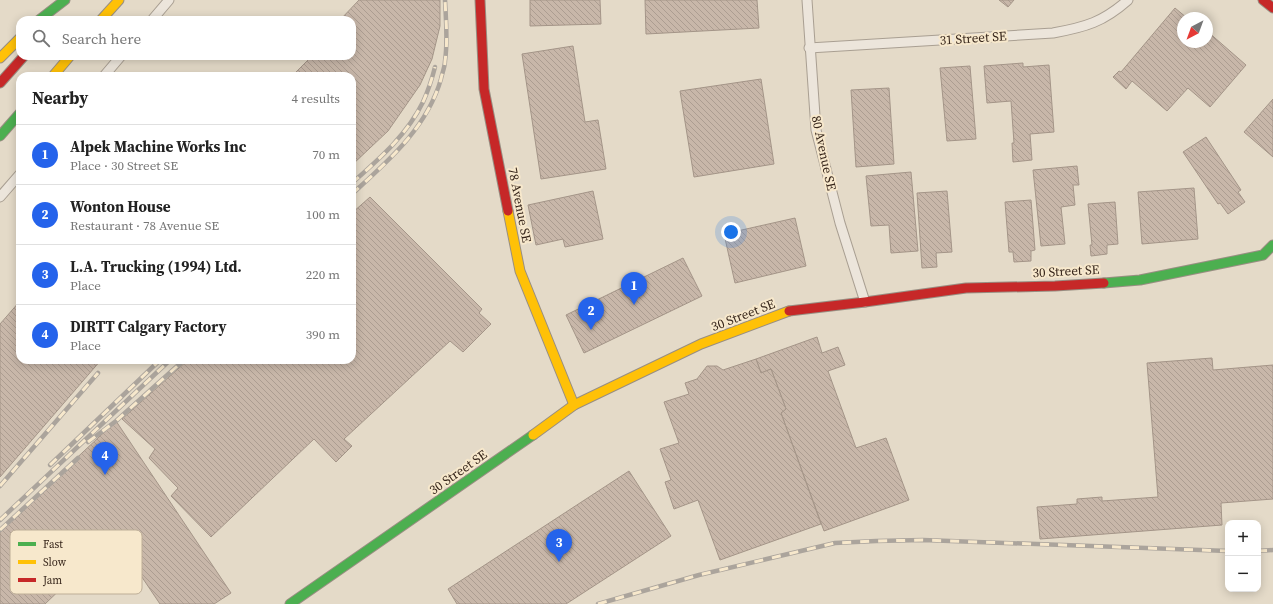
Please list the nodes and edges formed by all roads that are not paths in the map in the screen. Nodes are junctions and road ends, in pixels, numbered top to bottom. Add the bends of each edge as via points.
1 (65, 0) edge
2 (73, 0) edge
3 (119, 0) edge
4 (169, 0) edge
5 (480, 0) edge
6 (807, 0) edge
7 (1128, 0) edge
8 (1263, 0) edge
9 (1273, 8) edge
10 (60, 15) dead end
11 (44, 16) edge
12 (105, 16) edge
13 (155, 16) edge
14 (16, 42) edge
15 (809, 48) junction
16 (0, 58) edge
17 (20, 60) edge
18 (67, 60) edge
19 (118, 60) edge
20 (56, 72) edge
21 (107, 72) edge
22 (0, 83) edge
23 (16, 118) edge
24 (0, 136) edge
25 (16, 179) edge
26 (0, 197) edge
27 (1273, 245) edge
28 (865, 302) junction
29 (574, 405) junction
30 (290, 604) edge

1 - 11 street
2 - 10 street
3 - 12 street
4 - 13 street
5 - 29 street, 78 Avenue SE via 484,89 520,271
6 - 15 street, 80 Avenue SE
7 - 15 street, 31 Street SE via 1096,22 1053,33
8 - 9 street
14 - 16 street
15 - 28 street, 80 Avenue SE via 816,130 840,223
17 - 22 street
18 - 20 street
19 - 21 street
23 - 24 street
25 - 26 street
27 - 28 street, 30 Street SE via 1263,255 1140,280 1055,286 966,288
28 - 29 street, 30 Street SE via 788,311 701,344
29 - 30 street, 30 Street SE

